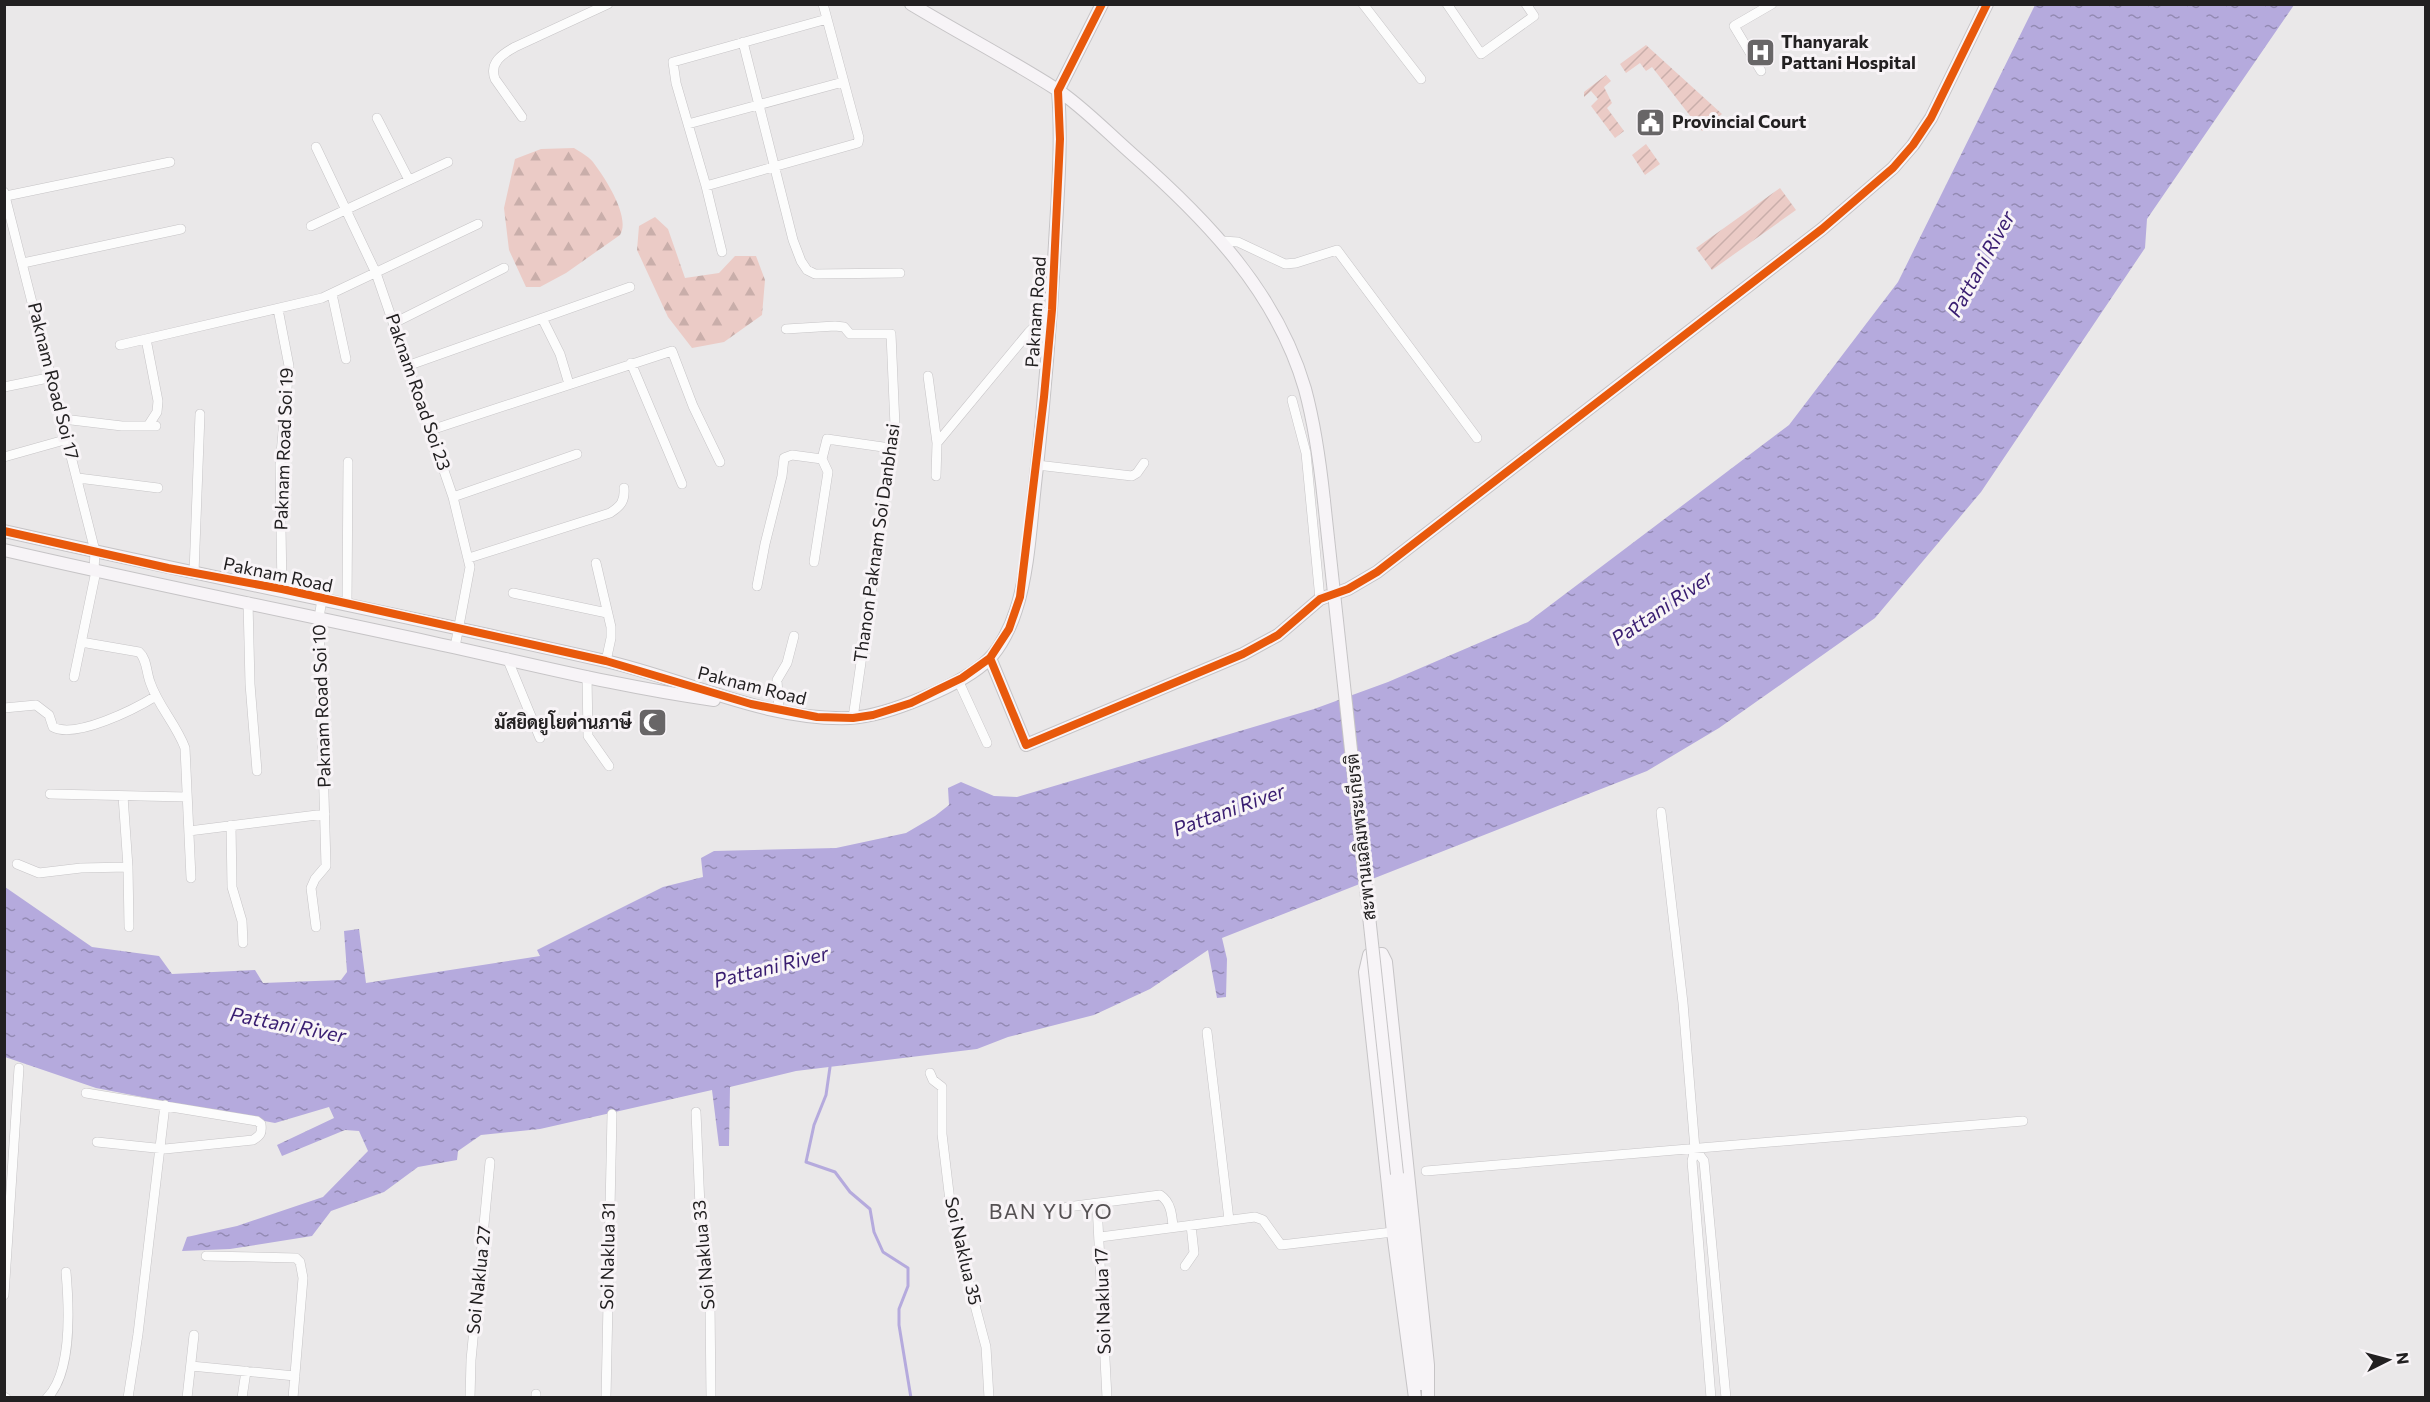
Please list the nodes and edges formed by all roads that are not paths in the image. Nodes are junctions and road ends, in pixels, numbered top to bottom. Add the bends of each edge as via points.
1 (608, 4) edge
2 (824, 4) edge
3 (910, 4) edge
4 (1102, 4) edge
5 (1363, 4) edge
6 (1447, 4) edge
7 (1526, 4) edge
8 (1772, 4) edge
9 (1987, 4) edge
10 (827, 19) junction
11 (743, 42) junction
12 (1761, 71) dead end
13 (1421, 79) dead end
14 (843, 82) junction
15 (1058, 91) junction
16 (759, 106) junction
17 (522, 117) dead end
18 (377, 118) dead end
19 (688, 124) junction
20 (316, 147) dead end
21 (170, 162) dead end
22 (448, 162) dead end
23 (776, 167) junction
24 (409, 180) junction
25 (706, 186) junction
26 (5, 194) edge
27 (347, 209) junction
28 (478, 224) dead end
29 (311, 226) dead end
30 (182, 229) dead end
31 (1222, 241) junction
32 (722, 252) dead end
33 (23, 263) junction
34 (504, 268) dead end
35 (376, 273) junction
36 (900, 273) dead end
37 (630, 287) dead end
38 (333, 294) junction
39 (278, 309) junction
40 (1052, 310) junction
41 (542, 318) junction
42 (394, 323) junction
43 (786, 329) dead end
44 (146, 339) junction
45 (120, 345) dead end
46 (346, 359) dead end
47 (631, 363) junction
48 (407, 366) junction
49 (52, 376) junction
50 (928, 376) dead end
51 (568, 384) junction
52 (4, 387) edge
53 (1292, 400) dead end
54 (200, 414) dead end
55 (63, 419) junction
56 (431, 430) junction
57 (1477, 438) dead end
58 (68, 440) junction
59 (937, 443) junction
60 (890, 448) junction
61 (577, 454) dead end
62 (4, 457) edge
63 (822, 459) junction
64 (348, 462) dead end
65 (720, 462) dead end
66 (1144, 463) dead end
67 (1037, 465) junction
68 (936, 476) dead end
69 (78, 478) junction
70 (682, 484) dead end
71 (158, 488) dead end
72 (624, 488) dead end
73 (453, 497) junction
74 (4, 531) edge
75 (4, 550) edge
76 (95, 552) junction
77 (469, 558) junction
78 (814, 562) dead end
79 (596, 563) dead end
80 (95, 571) junction
81 (194, 573) junction
82 (757, 586) dead end
83 (282, 589) junction
84 (513, 593) dead end
85 (322, 599) junction
86 (1320, 599) junction
87 (248, 602) junction
88 (347, 605) junction
89 (607, 613) junction
90 (318, 618) junction
91 (458, 630) junction
92 (794, 636) dead end
93 (81, 642) junction
94 (455, 647) junction
95 (507, 658) junction
96 (990, 658) junction
97 (606, 661) junction
98 (587, 676) junction
99 (74, 677) dead end
100 (958, 680) junction
101 (156, 696) junction
102 (751, 704) junction
103 (4, 708) edge
104 (779, 711) junction
105 (853, 718) junction
106 (540, 738) dead end
107 (987, 743) dead end
108 (609, 766) dead end
109 (257, 771) dead end
110 (50, 794) dead end
111 (123, 795) junction
112 (187, 797) junction
113 (1662, 812) dead end
114 (325, 814) junction
115 (231, 825) junction
116 (189, 831) junction
117 (17, 864) dead end
118 (128, 867) junction
119 (191, 878) dead end
120 (129, 927) dead end
121 (316, 927) dead end
122 (243, 943) dead end
123 (1207, 1032) dead end
124 (19, 1068) dead end
125 (930, 1073) dead end
126 (86, 1093) dead end
127 (165, 1105) junction
128 (696, 1112) dead end
129 (612, 1114) dead end
130 (2023, 1121) dead end
131 (97, 1142) dead end
132 (159, 1148) junction
133 (1695, 1149) junction
134 (490, 1162) dead end
135 (1426, 1171) dead end
136 (1097, 1204) junction
137 (1067, 1207) dead end
138 (1230, 1220) junction
139 (1191, 1225) junction
140 (1173, 1227) junction
141 (1393, 1232) junction
142 (1100, 1238) junction
143 (206, 1256) dead end
144 (1185, 1266) dead end
145 (66, 1272) dead end
146 (4, 1295) edge
147 (194, 1335) dead end
148 (191, 1366) junction
149 (246, 1371) junction
150 (295, 1376) junction
151 (47, 1398) edge
152 (128, 1398) edge
153 (188, 1398) edge
154 (242, 1398) edge
155 (293, 1398) edge
156 (470, 1398) edge
157 (606, 1398) edge
158 (711, 1398) edge
159 (989, 1398) edge
160 (1107, 1398) edge
161 (1415, 1398) edge
162 (1423, 1398) edge
163 (1428, 1398) edge
164 (1711, 1398) edge
165 (1726, 1398) edge

1 - 17 street via 508,51 495,63 495,79
2 - 10 street
3 - 15 street, สะพานเฉลิมพระเกียรติ
4 - 15 street
5 - 13 street
6 - 7 street via 1481,54 1534,16
8 - 12 street via 1734,26
9 - 86 street via 1931,118 1893,168 1822,229 1412,546 1348,589
10 - 11 street
10 - 14 street
11 - 16 street
11 - 19 street via 673,62
14 - 16 street
14 - 23 street via 858,143
15 - 31 street, สะพานเฉลิมพระเกียรติ via 1147,168
15 - 40 street, Paknam Road via 1060,130
16 - 19 street
16 - 23 street
18 - 24 street
19 - 25 street
20 - 27 street, Paknam Road Soi 23
21 - 26 street
22 - 24 street
23 - 25 street
23 - 36 street via 792,240 807,270 815,274
24 - 27 street
25 - 32 street
26 - 33 street, Paknam Road Soi 17
27 - 29 street
27 - 35 street, Paknam Road Soi 23
28 - 35 street
30 - 33 street
31 - 57 street via 1238,242 1285,264 1337,250
31 - 162 street, สะพานเฉลิมพระเกียรติ, bridge via 1246,272 1287,344 1304,387 1317,443
33 - 49 street, Paknam Road Soi 17
34 - 42 street
35 - 38 street
35 - 42 street, Paknam Road Soi 23
37 - 41 street
38 - 39 street
38 - 46 street
39 - 44 street
39 - 83 street, Paknam Road Soi 19 via 289,366 280,465
40 - 59 street via 1029,332
40 - 67 street, Paknam Road
41 - 48 street
41 - 51 street via 560,354
42 - 48 street, Paknam Road Soi 23
43 - 60 street, Thanon Paknam Soi Danbhasi via 844,327 850,334 891,334 895,426
44 - 45 street
44 - 55 street via 158,401 152,426
47 - 51 street
47 - 65 street via 668,351 674,353 693,406
47 - 70 street
48 - 56 street, Paknam Road Soi 23
49 - 52 street
49 - 55 street, Paknam Road Soi 17
50 - 59 street
51 - 56 street
53 - 86 street via 1306,453
54 - 81 street
55 - 58 street, Paknam Road Soi 17
56 - 73 street, Paknam Road Soi 23
58 - 62 street
58 - 69 street, Paknam Road Soi 17
59 - 68 street
60 - 63 street via 827,440
60 - 105 street, Thanon Paknam Soi Danbhasi
61 - 73 street
63 - 78 street via 828,472
63 - 82 street via 792,455 784,458
64 - 88 street
66 - 67 street via 1132,476
67 - 96 street, Paknam Road via 1020,597 1009,629
69 - 71 street
69 - 76 street, Paknam Road Soi 17
72 - 77 street via 624,500 610,513
73 - 77 street, Paknam Road Soi 23
74 - 76 street, Paknam Road
75 - 80 street, Paknam Road
76 - 80 street, Paknam Road Soi 17
76 - 81 street, Paknam Road
77 - 91 street, Paknam Road Soi 23 via 470,574
79 - 89 street
80 - 87 street, Paknam Road
80 - 93 street, Paknam Road Soi 17
81 - 83 street, Paknam Road
83 - 85 street, Paknam Road
84 - 89 street
85 - 88 street, Paknam Road
85 - 90 street, Paknam Road Soi 10
86 - 96 street via 1278,635 1243,654 1026,745
87 - 90 street, Paknam Road
87 - 109 street
88 - 91 street, Paknam Road
89 - 97 street via 611,638
90 - 94 street, Paknam Road
90 - 114 street, Paknam Road Soi 10
91 - 94 street, Paknam Road Soi 23
91 - 97 street, Paknam Road
92 - 104 street via 787,663 777,680
93 - 99 street, Paknam Road Soi 17
93 - 101 street via 139,652
94 - 95 street, Paknam Road
95 - 98 street, Paknam Road
95 - 106 street
96 - 100 street, Paknam Road
97 - 102 street, Paknam Road
98 - 102 street, Paknam Road
98 - 108 street via 588,736
100 - 105 street, Paknam Road via 910,703
100 - 107 street
101 - 103 street via 130,712 63,730 52,727 46,710 36,705
101 - 112 street via 185,748
102 - 104 street, Paknam Road
104 - 105 street, Paknam Road
110 - 111 street
111 - 112 street
111 - 118 street
112 - 116 street
113 - 133 street
114 - 115 street
114 - 121 street, Paknam Road Soi 10 via 326,867 311,888
115 - 116 street
115 - 122 street via 232,886 242,921
116 - 119 street
117 - 118 street via 39,873
118 - 120 street
123 - 138 street
124 - 146 street
125 - 159 street, Soi Naklua 35 via 942,1087 942,1134 952,1218 986,1347
126 - 127 street
127 - 132 street
127 - 132 street via 257,1121 262,1130 253,1140
128 - 158 street, Soi Naklua 33 via 699,1207 710,1302
129 - 157 street, Soi Naklua 31
130 - 133 street
131 - 132 street
132 - 152 street
133 - 135 street
133 - 164 street via 1692,1161
133 - 165 street via 1704,1161
134 - 156 street, Soi Naklua 27
136 - 137 street
136 - 140 street via 1160,1195 1170,1208
136 - 142 street, Soi Naklua 17
138 - 139 street
138 - 141 street via 1261,1218 1281,1245
139 - 140 street
139 - 144 street via 1194,1253
140 - 142 street
141 - 161 street
141 - 163 street via 1365,972 1369,955 1377,953 1386,962 1428,1365
142 - 160 street, Soi Naklua 17
143 - 150 street via 296,1258 300,1262 303,1278
145 - 151 street via 66,1348 55,1390
147 - 148 street
148 - 149 street
148 - 153 street
149 - 150 street
149 - 154 street
150 - 155 street

